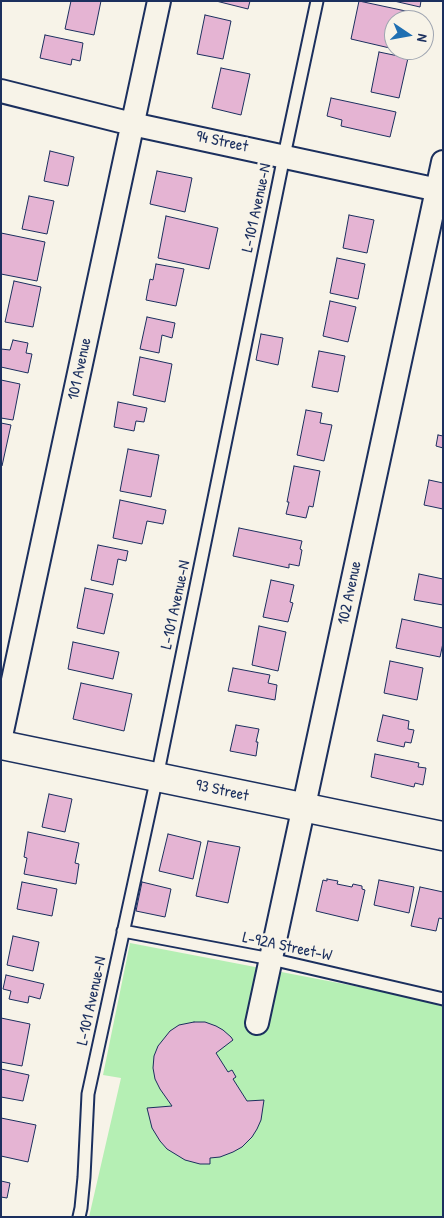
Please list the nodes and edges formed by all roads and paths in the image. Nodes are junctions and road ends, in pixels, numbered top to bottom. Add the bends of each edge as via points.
1 (159, 1) edge
2 (317, 1) edge
3 (1, 91) edge
4 (132, 124) junction
5 (284, 156) junction
6 (443, 162) edge
7 (440, 190) edge
8 (1, 736) edge
9 (1, 745) edge
10 (157, 777) junction
11 (304, 808) junction
12 (443, 836) edge
13 (123, 931) junction
14 (271, 959) junction
15 (443, 999) edge
16 (257, 1023) dead end
17 (79, 1217) edge

1 - 4 street, 101 Avenue
2 - 5 lane, L-101 Avenue-N
3 - 4 street, 94 Street
4 - 5 street, 94 Street
4 - 8 street, 101 Avenue
5 - 7 street, 94 Street
5 - 10 lane, L-101 Avenue-N
6 - 7 street, 102 Avenue
7 - 11 street, 102 Avenue
9 - 10 street, 93 Street
10 - 11 street, 93 Street
10 - 13 lane, L-101 Avenue-N
11 - 12 street, 93 Street
11 - 14 street, 102 Avenue
13 - 14 lane, L-92A Street-W
13 - 17 lane, L-101 Avenue-N via 88,1094
14 - 15 lane, L-92A Street-W
14 - 16 street, 102 Avenue

